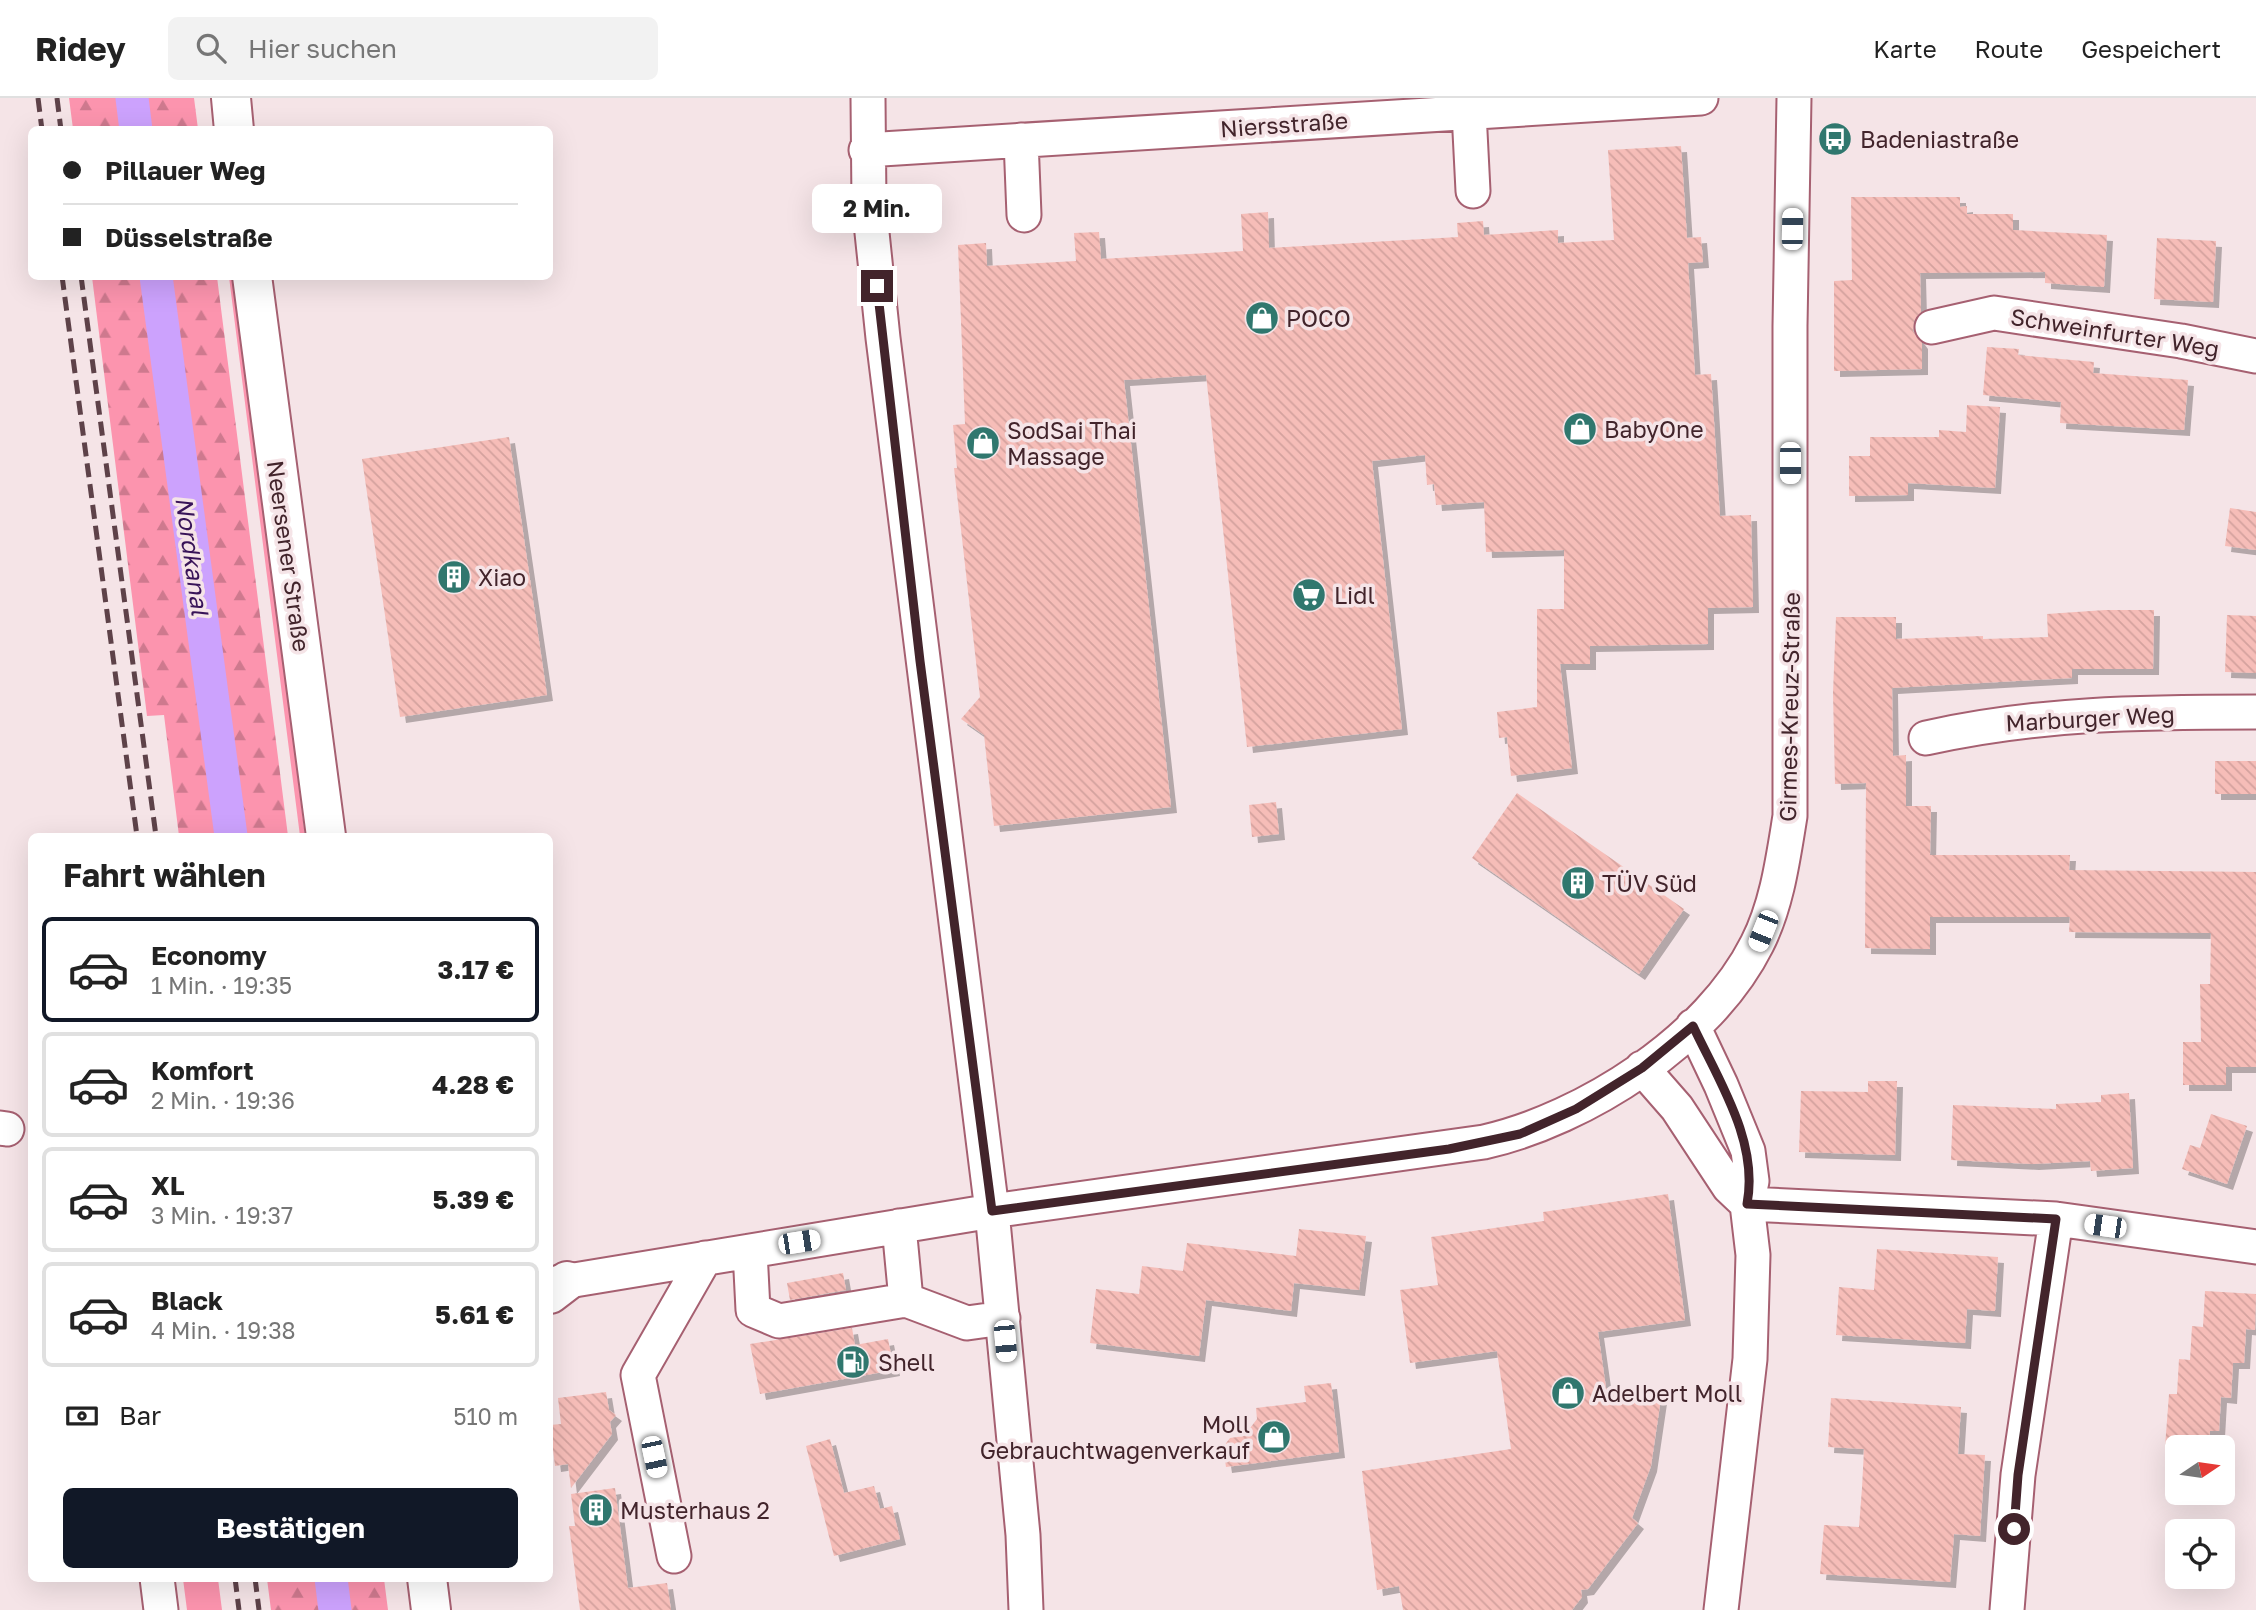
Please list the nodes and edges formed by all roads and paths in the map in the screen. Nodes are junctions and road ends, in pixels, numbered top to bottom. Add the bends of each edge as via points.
1 (231, 98) edge
2 (868, 98) edge
3 (1701, 98) edge
4 (1794, 98) edge
5 (1469, 112) junction
6 (234, 126) edge
7 (1021, 141) junction
8 (866, 150) junction
9 (1473, 191) dead end
10 (1024, 215) dead end
11 (253, 280) edge
12 (1932, 327) dead end
13 (2256, 356) edge
14 (2256, 712) edge
15 (1926, 738) dead end
16 (326, 833) edge
17 (1693, 1026) junction
18 (1642, 1068) junction
19 (1747, 1204) junction
20 (992, 1211) junction
21 (2056, 1219) junction
22 (899, 1226) junction
23 (2255, 1243) edge
24 (750, 1251) junction
25 (705, 1258) junction
26 (555, 1286) edge
27 (906, 1300) junction
28 (1003, 1318) junction
29 (674, 1556) dead end
30 (158, 1582) edge
31 (428, 1582) edge
32 (161, 1610) edge
33 (431, 1610) edge
34 (1026, 1610) edge
35 (1721, 1610) edge
36 (2007, 1610) edge

1 - 6 main road
2 - 8 street
3 - 5 street, Niersstraße
4 - 17 street, Girmes-Kreuz-Straße via 1790,816 1780,874 1756,946 1725,992
5 - 7 street, Niersstraße
5 - 9 street
7 - 8 street, Niersstraße
7 - 10 street
8 - 20 street via 920,661
11 - 16 main road, Neersener Straße
12 - 13 street, Schweinfurter Weg via 1994,313
14 - 15 street, Marburger Weg via 2051,716
17 - 18 street, Girmes-Kreuz-Straße
17 - 19 street via 1748,1151 1752,1181
18 - 19 street via 1683,1116 1729,1187
18 - 20 street, Girmes-Kreuz-Straße via 1546,1124 1484,1142
19 - 21 street
19 - 35 street via 1754,1308
20 - 22 street, Girmes-Kreuz-Straße
20 - 28 street
21 - 23 street
21 - 36 street via 2018,1475
22 - 24 street, Girmes-Kreuz-Straße
22 - 27 street
24 - 25 street, Girmes-Kreuz-Straße
24 - 27 street via 753,1310 779,1321
25 - 26 street, Girmes-Kreuz-Straße
25 - 29 street via 638,1375
27 - 28 street via 967,1323
28 - 34 street
30 - 32 street
31 - 33 main road

